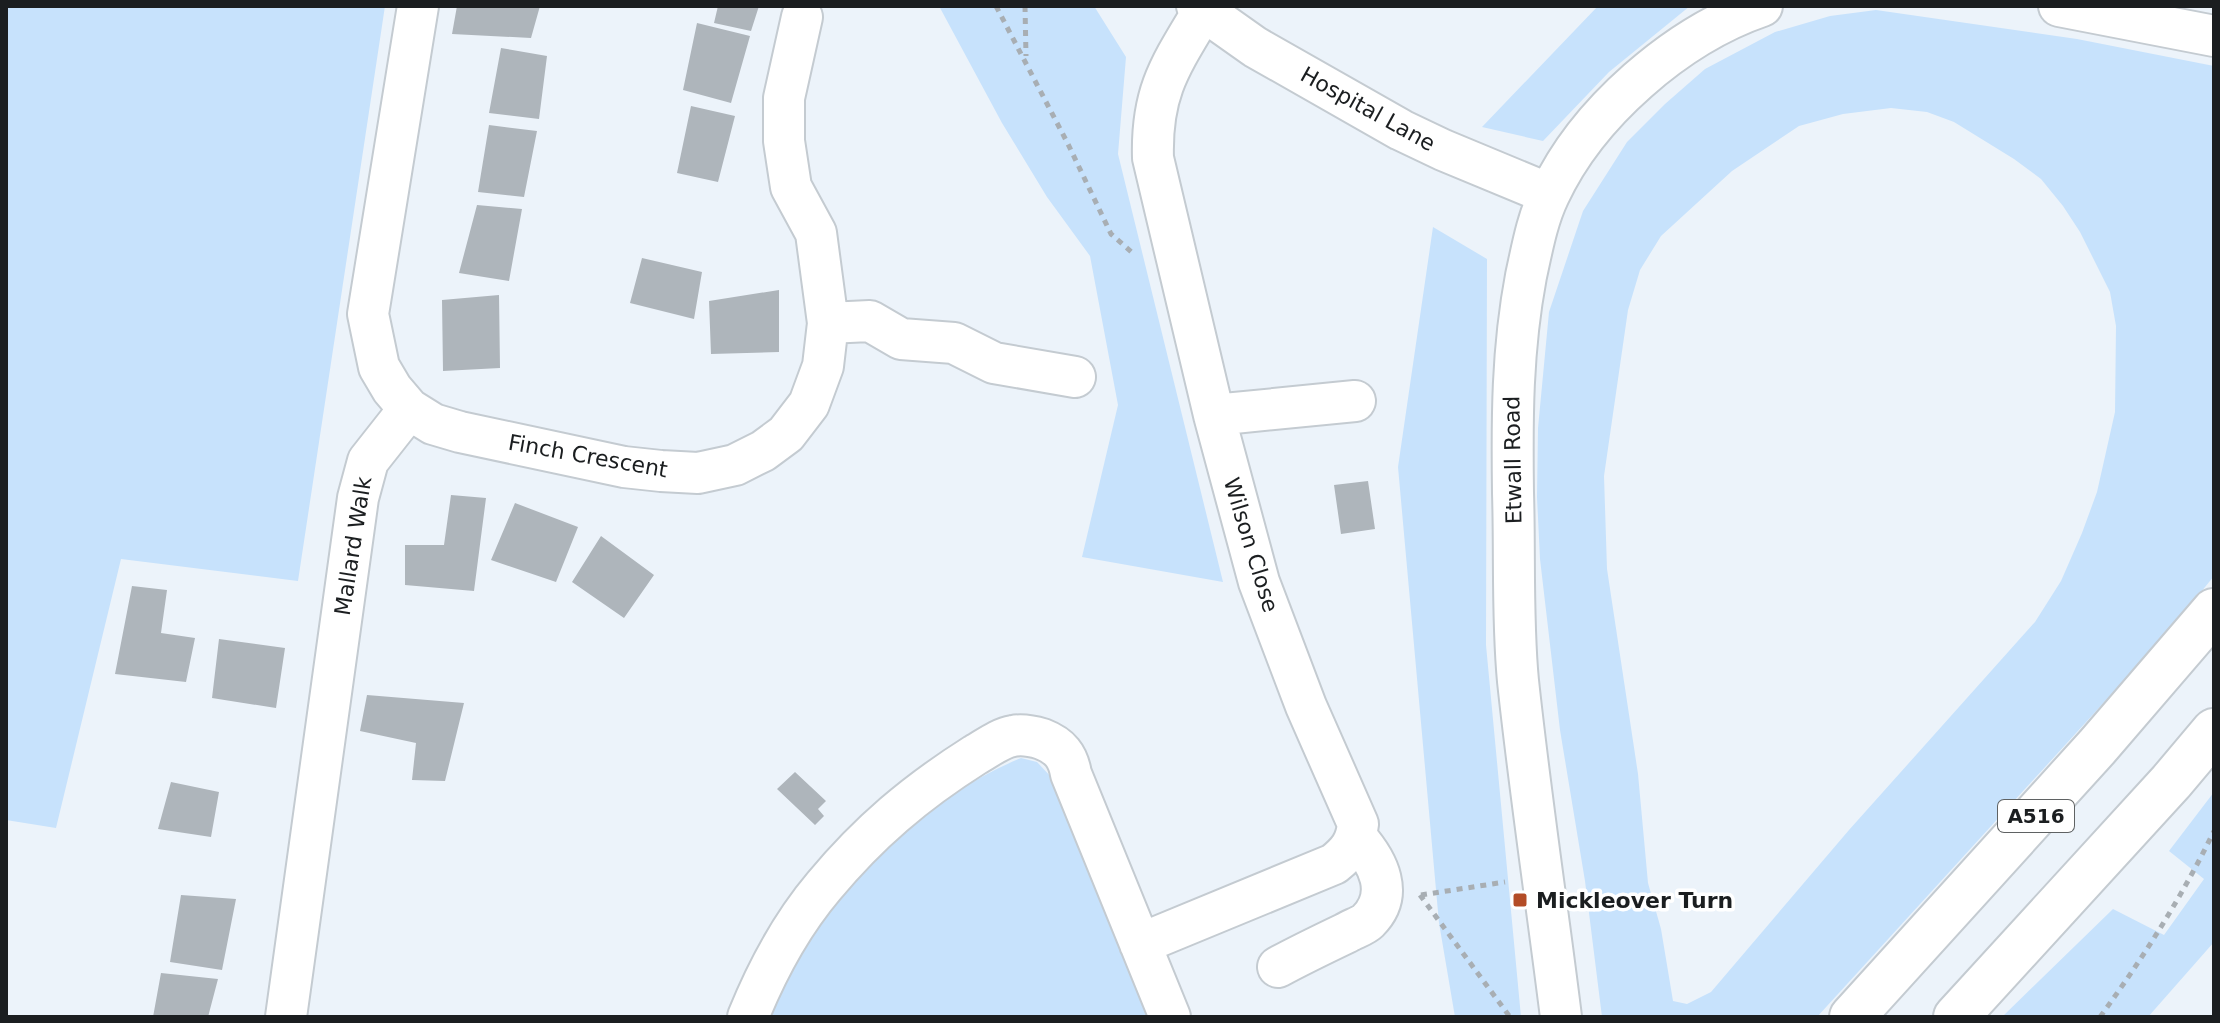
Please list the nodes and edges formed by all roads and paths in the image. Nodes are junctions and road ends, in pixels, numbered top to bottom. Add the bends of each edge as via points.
1 (418, 6) edge
2 (996, 6) edge
3 (1025, 6) edge
4 (1762, 6) edge
5 (2059, 6) edge
6 (1200, 9) edge
7 (802, 17) dead end
8 (2214, 36) edge
9 (1026, 61) junction
10 (1549, 194) junction
11 (1185, 298) junction
12 (828, 323) junction
13 (1075, 377) dead end
14 (1355, 401) dead end
15 (409, 409) junction
16 (1214, 415) junction
17 (2214, 611) edge
18 (2214, 731) edge
19 (2214, 831) edge
20 (1357, 838) junction
21 (1414, 882) dead end
22 (1505, 882) dead end
23 (1421, 895) junction
24 (1140, 944) junction
25 (1278, 967) dead end
26 (286, 1017) edge
27 (748, 1017) edge
28 (1170, 1017) edge
29 (1510, 1017) edge
30 (1561, 1017) edge
31 (1852, 1017) edge
32 (1956, 1017) edge
33 (2100, 1017) edge

1 - 15 street via 368,314 379,367
2 - 9 path
3 - 9 path
4 - 10 street, Etwall Road via 1705,31 1665,59 1580,144
5 - 8 street
6 - 10 street, Hospital Lane via 1255,47 1401,130
6 - 11 street, Wilson Close via 1156,101 1152,127 1153,158
7 - 12 street, Finch Crescent via 784,98 784,141 791,187 816,233
9 - 11 path via 1111,234
10 - 30 street, Etwall Road via 1516,327 1511,397 1518,677
11 - 16 street, Wilson Close
12 - 13 street via 870,321 901,339 954,343 994,363
12 - 15 street, Finch Crescent via 823,366 809,404 786,434 735,465 698,473 624,467 460,432
14 - 16 street
15 - 26 street, Mallard Walk via 368,461 358,498
16 - 20 street, Wilson Close via 1259,582 1306,706 1351,803
17 - 31 highway, A516 via 2050,801
18 - 32 highway
19 - 33 path via 2188,884
20 - 24 street via 1334,864
20 - 25 street via 1383,884 1368,922
21 - 23 path
22 - 23 path
23 - 29 path
24 - 27 street via 1063,751 1031,735 1009,736 959,765 871,832 799,918 778,950
24 - 28 street

